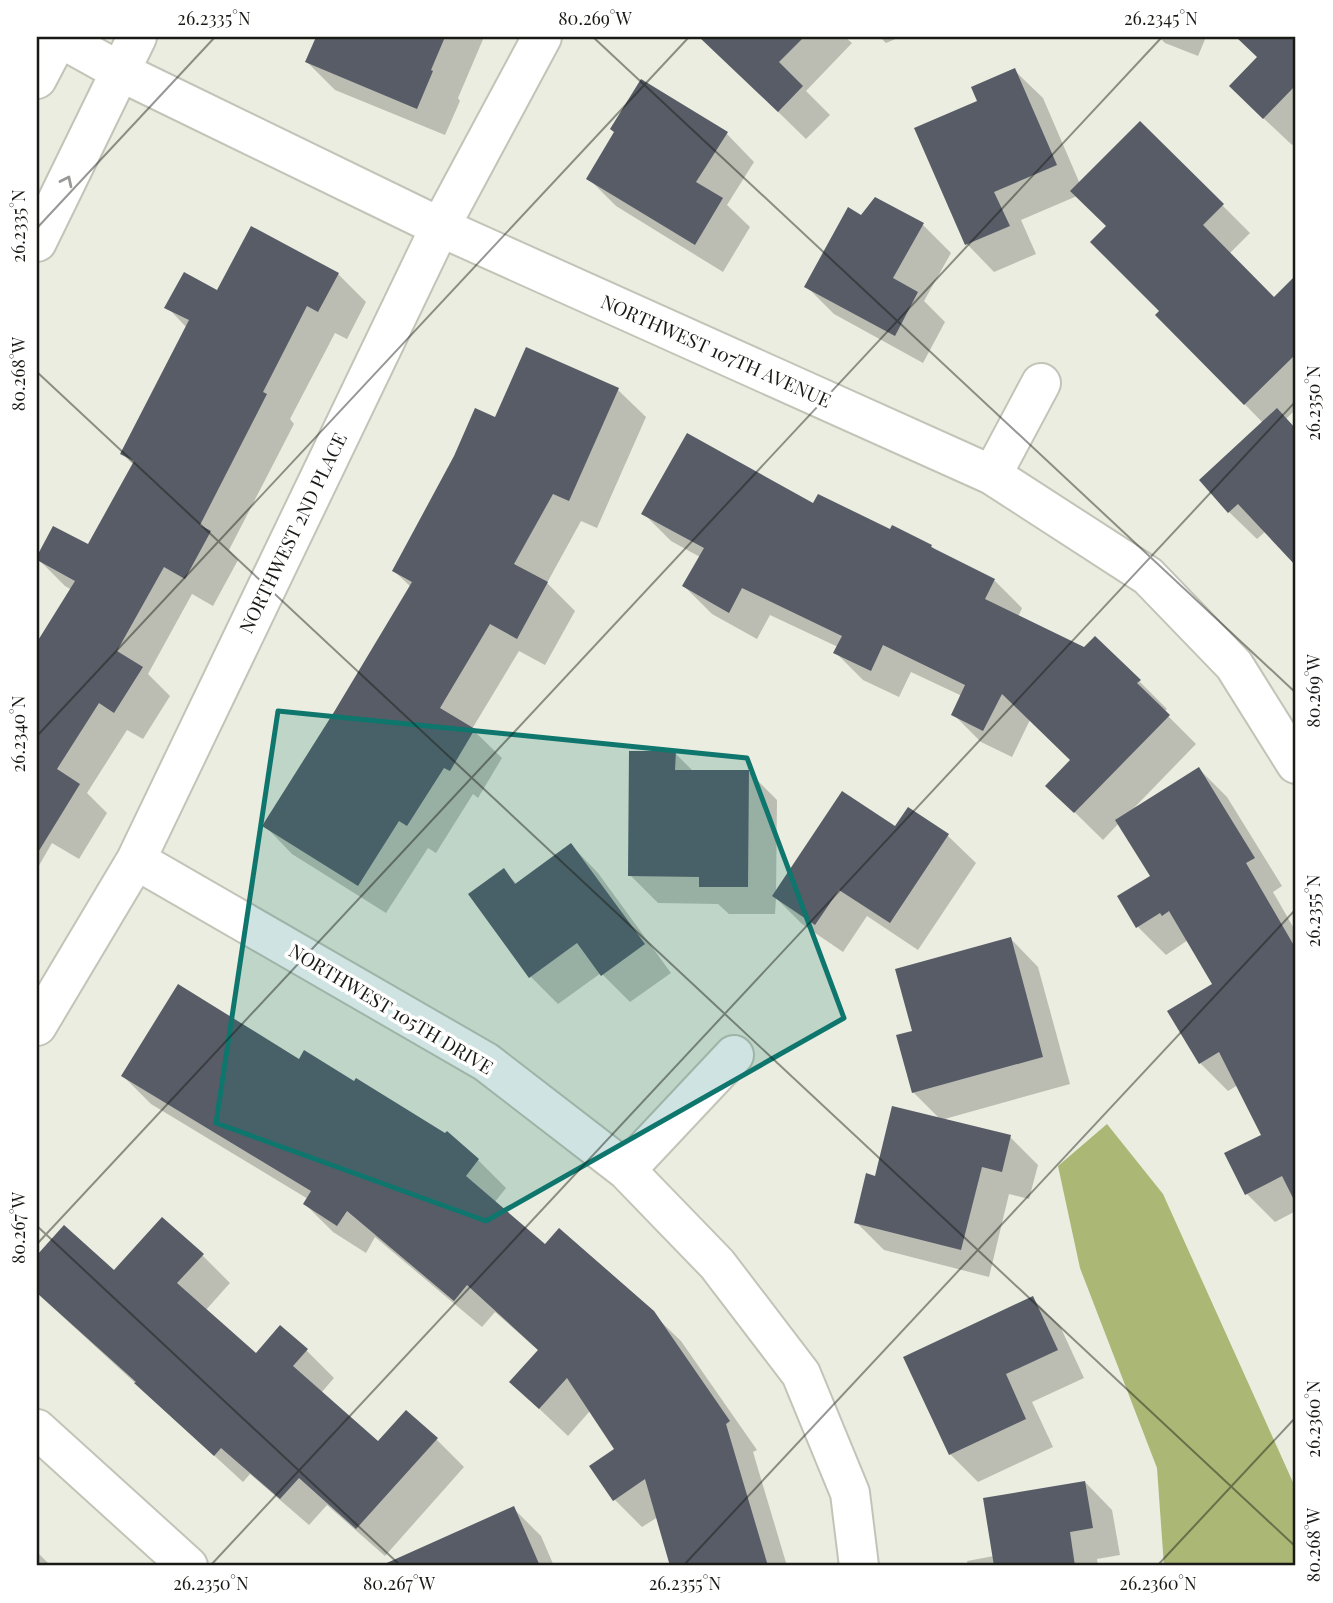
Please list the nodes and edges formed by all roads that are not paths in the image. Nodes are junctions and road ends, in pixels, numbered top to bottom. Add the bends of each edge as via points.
1 (58, 37) edge
2 (137, 37) edge
3 (542, 37) edge
4 (121, 72) junction
5 (37, 79) edge
6 (440, 227) junction
7 (37, 242) edge
8 (1041, 383) dead end
9 (992, 475) junction
10 (1296, 764) edge
11 (136, 860) junction
12 (37, 1026) edge
13 (734, 1055) dead end
14 (626, 1170) junction
15 (37, 1429) edge
16 (188, 1566) edge
17 (859, 1566) edge

1 - 4 street, NORTHWEST 107TH AVENUE
1 - 5 street
2 - 4 street
3 - 6 street, NORTHWEST 2ND PLACE
4 - 6 street, NORTHWEST 107TH AVENUE
7 -> 4 street
6 - 9 street, NORTHWEST 107TH AVENUE
6 - 11 street, NORTHWEST 2ND PLACE
8 - 9 street
9 - 10 street, NORTHWEST 107TH AVENUE via 1148,576 1234,665
11 - 12 street, NORTHWEST 2ND PLACE
11 - 14 street, NORTHWEST 105TH DRIVE via 485,1062
13 - 14 street
14 - 17 street, NORTHWEST 105TH DRIVE via 717,1264 801,1374 850,1493
15 - 16 street

